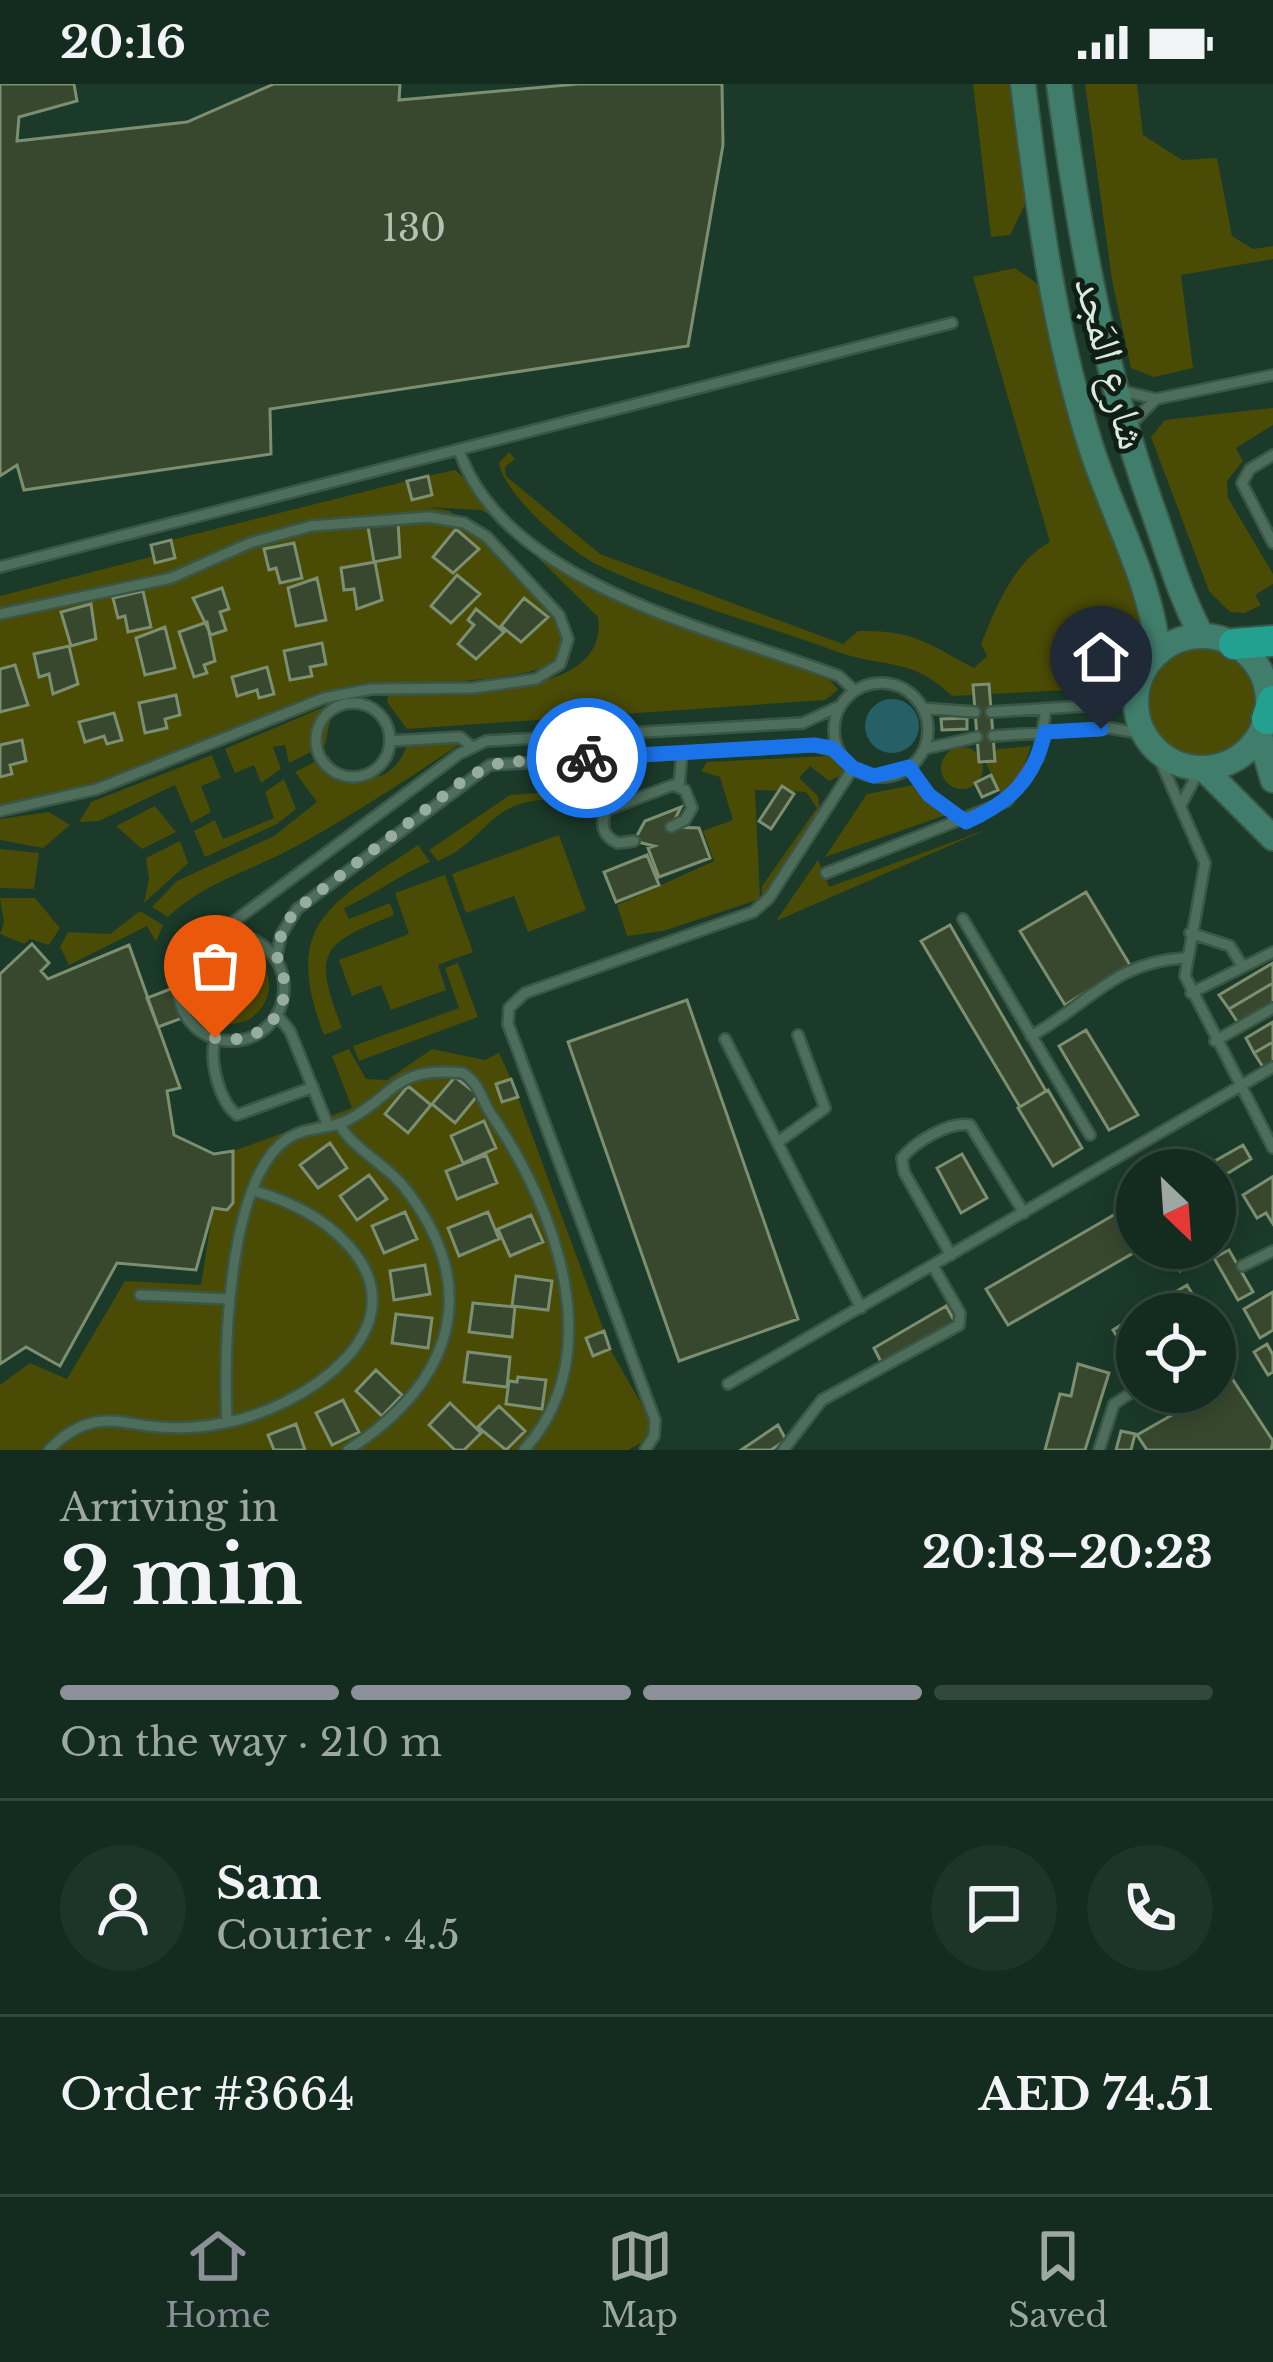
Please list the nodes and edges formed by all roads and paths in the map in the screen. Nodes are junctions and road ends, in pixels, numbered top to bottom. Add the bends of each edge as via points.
1 (1023, 84) edge
2 (1059, 84) edge
3 (952, 323) dead end
4 (1273, 375) edge
5 (1112, 386) junction
6 (1156, 398) junction
7 (1125, 433) junction
8 (459, 450) junction
9 (1273, 455) edge
10 (1273, 543) edge
11 (0, 567) edge
12 (0, 614) edge
13 (1202, 636) junction
14 (1273, 641) edge
15 (1234, 644) junction
16 (1158, 653) junction
17 (1138, 683) junction
18 (855, 691) junction
19 (345, 698) junction
20 (840, 706) junction
21 (922, 708) junction
22 (1046, 709) junction
23 (975, 712) dead end
24 (991, 712) dead end
25 (1267, 719) edge
26 (631, 731) junction
27 (1045, 732) junction
28 (993, 736) dead end
29 (977, 737) dead end
30 (390, 741) junction
31 (1150, 742) junction
32 (472, 747) junction
33 (924, 749) junction
34 (682, 753) junction
35 (840, 753) junction
36 (628, 755) junction
37 (909, 767) junction
38 (853, 768) junction
39 (1202, 769) junction
40 (1273, 780) edge
41 (420, 783) junction
42 (679, 786) junction
43 (630, 799) junction
44 (434, 802) junction
45 (1182, 802) junction
46 (0, 811) edge
47 (966, 822) junction
48 (671, 827) dead end
49 (1273, 838) edge
50 (634, 841) dead end
51 (826, 874) dead end
52 (963, 919) dead end
53 (1190, 934) junction
54 (208, 940) junction
55 (1273, 952) edge
56 (1184, 958) junction
57 (276, 959) junction
58 (1243, 967) junction
59 (1191, 993) junction
60 (1273, 1008) edge
61 (277, 1015) junction
62 (797, 1035) dead end
63 (1031, 1036) junction
64 (215, 1038) junction
65 (725, 1039) dead end
66 (1215, 1041) junction
67 (1273, 1067) edge
68 (313, 1087) junction
69 (1238, 1088) junction
70 (333, 1123) junction
71 (1090, 1135) dead end
72 (778, 1142) junction
73 (1272, 1144) edge
74 (255, 1191) junction
75 (1024, 1213) junction
76 (1273, 1251) edge
77 (951, 1256) junction
78 (933, 1266) junction
79 (1242, 1266) dead end
80 (140, 1295) dead end
81 (229, 1299) junction
82 (861, 1308) junction
83 (728, 1384) dead end
84 (1116, 1407) edge
85 (227, 1422) junction
86 (49, 1450) edge
87 (348, 1450) edge
88 (524, 1450) edge
89 (645, 1450) edge
90 (784, 1450) edge
91 (1100, 1450) edge

1 - 16 street, شارع المَجد via 1047,269 1071,375
2 - 5 street, شارع المَجد via 1087,279
3 - 8 lane
4 - 6 lane
5 - 6 lane
5 - 7 street, شارع المَجد
6 - 7 lane
7 - 13 street, شارع المَجد
8 - 11 lane
8 - 18 lane via 489,505 573,576 839,676
9 - 10 lane via 1242,483
12 - 19 lane via 171,578 311,526 429,517 487,537 567,630 560,664 536,679
13 - 15 street
13 - 16 street
14 - 15 highway
15 - 25 street via 1264,676
16 - 17 street
17 - 22 lane via 1101,705
17 - 31 street via 1136,709
18 - 20 lane
18 - 21 lane via 892,684
19 - 30 lane via 378,712
19 - 30 lane via 319,725 317,748 329,768 363,776 382,763
19 - 46 lane via 98,790
20 - 26 lane via 803,723
20 - 35 lane
21 - 23 lane
21 - 33 lane
22 - 24 lane
22 - 27 lane
25 - 39 street via 1242,756
25 - 40 street
26 - 32 lane via 515,736
26 - 36 lane
27 - 28 lane
27 - 31 lane via 1119,728
27 - 47 lane via 1017,791
29 - 33 lane
30 - 32 lane via 460,737
31 - 39 street via 1177,764
31 - 45 lane
32 - 41 lane
33 - 37 lane
34 - 35 lane via 814,745
34 - 36 lane
34 - 42 lane
35 - 38 lane
36 - 43 lane
36 - 44 lane via 490,765
37 - 38 lane via 886,776
37 - 47 lane via 929,795
38 - 89 lane via 753,912 525,993 508,1008 655,1420
39 - 45 lane
39 - 49 street
41 - 44 lane
41 - 54 lane
42 - 43 lane
42 - 48 lane via 692,808
43 - 50 lane via 607,810 602,823 612,840
44 - 57 lane via 297,909
45 - 53 lane via 1205,873
47 - 51 lane
52 - 63 lane
53 - 56 lane
53 - 58 lane via 1231,946
54 - 57 lane via 253,939
54 - 64 lane via 185,961 178,992 189,1020
55 - 58 lane
56 - 59 lane
56 - 63 lane via 1128,968
57 - 61 lane via 284,981
58 - 59 lane
59 - 66 lane
60 - 66 lane
61 - 64 lane via 250,1037
61 - 68 lane
62 - 72 lane via 825,1108
63 - 71 lane
64 - 68 lane via 213,1061 237,1115
65 - 72 lane
66 - 69 lane
67 - 69 lane
68 - 70 lane
69 - 73 lane
69 - 75 lane
70 - 74 lane via 284,1141
70 - 87 lane via 417,1205 438,1248 451,1305 445,1342 426,1380
70 - 88 lane via 406,1079 463,1072 517,1148 558,1250 568,1340 557,1401
72 - 82 lane
74 - 81 lane
74 - 85 lane via 304,1210 346,1243 368,1272 374,1305 361,1343 330,1372
75 - 77 lane
75 - 77 lane via 970,1125 955,1124 908,1150 904,1172
76 - 79 lane
77 - 78 lane
78 - 82 lane
78 - 90 lane via 960,1313 958,1325 822,1400
80 - 81 lane
81 - 85 lane
82 - 83 lane
84 - 91 lane
85 - 86 lane via 172,1428 101,1421

